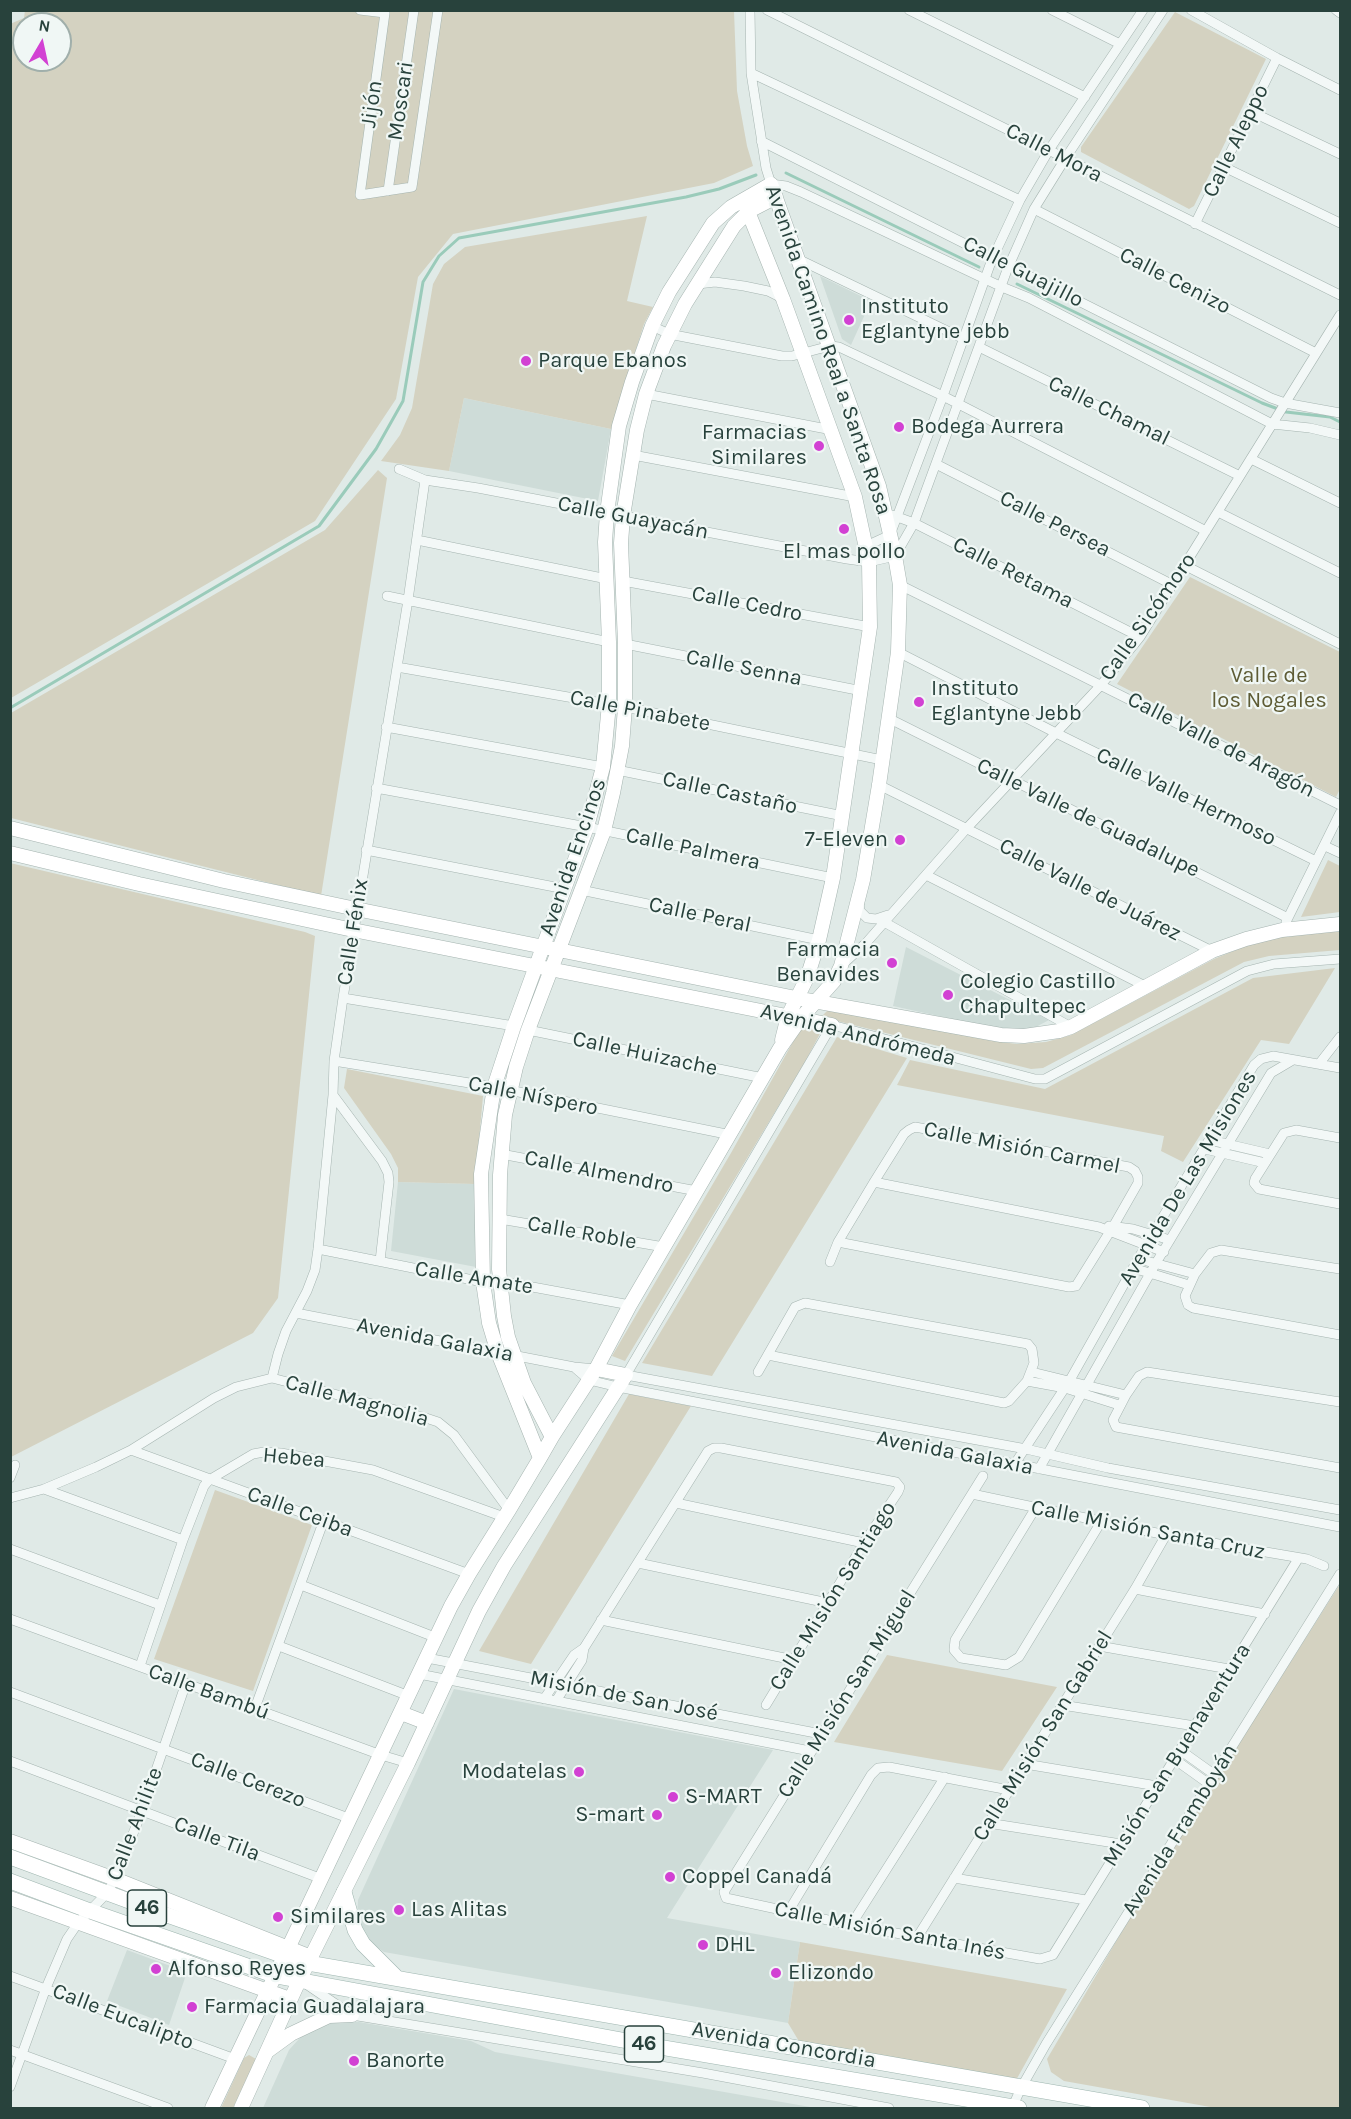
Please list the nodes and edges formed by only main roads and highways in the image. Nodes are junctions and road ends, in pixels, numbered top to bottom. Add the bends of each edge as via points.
1 (10, 1857) edge
2 (10, 1881) edge
3 (344, 1892) road end
4 (396, 1977) junction
5 (1017, 2102) edge
6 (1140, 2108) edge
7 (1095, 2109) edge

1 - 4 main road, Avenida Concordia / 46 via 309,1960
2 - 5 main road, Avenida Concordia / 46 via 302,1982
3 - 4 main road via 363,1944
4 - 5 main road, Avenida Concordia / 46
5 - 6 main road, Avenida Concordia / 46
5 - 7 main road

